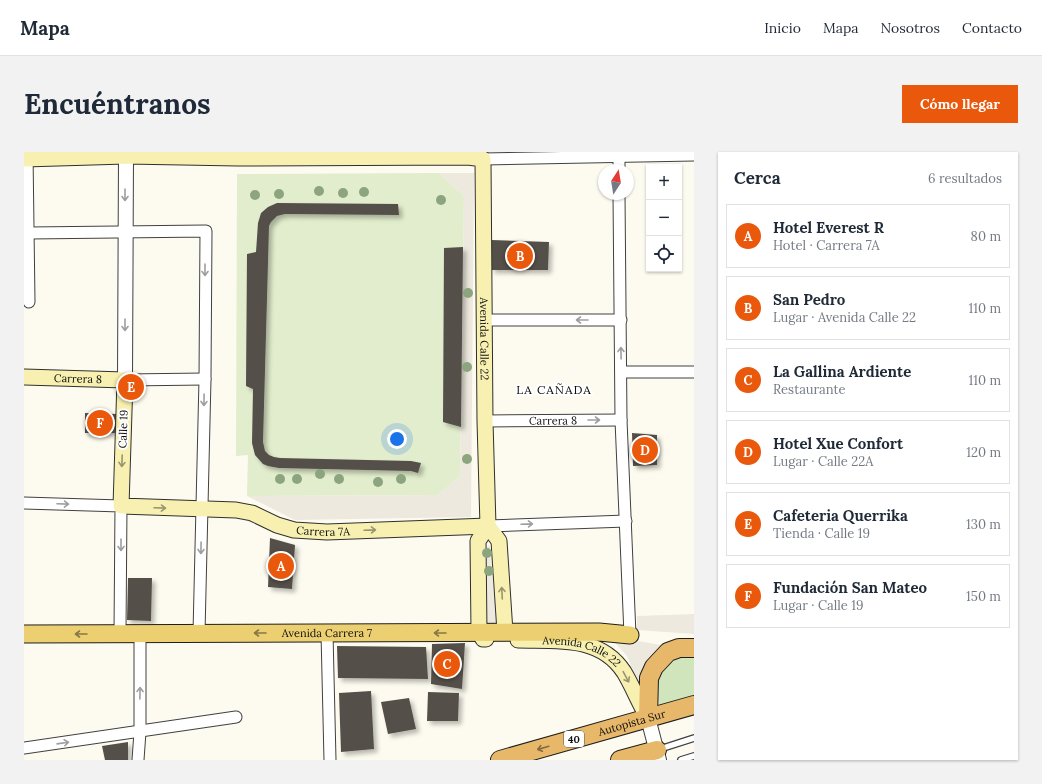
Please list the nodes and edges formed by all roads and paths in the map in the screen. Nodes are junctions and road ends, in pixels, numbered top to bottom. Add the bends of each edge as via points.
1 (126, 154) edge
2 (587, 154) edge
3 (661, 154) edge
4 (238, 155) edge
5 (292, 155) edge
6 (328, 155) edge
7 (397, 155) edge
8 (483, 155) edge
9 (694, 155) edge
10 (619, 156) junction
11 (26, 157) edge
12 (619, 164) edge
13 (619, 200) edge
14 (125, 232) junction
15 (29, 233) junction
16 (29, 302) dead end
17 (484, 320) junction
18 (621, 320) junction
19 (621, 372) junction
20 (694, 372) edge
21 (24, 377) edge
22 (205, 379) junction
23 (125, 380) junction
24 (621, 420) junction
25 (485, 421) junction
26 (24, 503) edge
27 (121, 506) junction
28 (202, 509) junction
29 (626, 521) junction
30 (488, 526) junction
31 (479, 632) junction
32 (505, 632) junction
33 (120, 633) junction
34 (140, 633) junction
35 (199, 633) junction
36 (327, 633) junction
37 (24, 634) edge
38 (630, 635) joint
39 (694, 648) edge
40 (694, 705) edge
41 (236, 717) dead end
42 (648, 718) junction
43 (140, 732) junction
44 (694, 738) edge
45 (24, 748) edge
46 (658, 755) edge
47 (694, 756) edge
48 (138, 760) edge
49 (330, 760) edge
50 (500, 760) edge
51 (620, 760) edge
52 (681, 760) edge

1 - 4 main road
1 - 11 main road
1 -> 14 street, Calle 19
2 - 8 street
2 - 10 street
3 - 9 street
3 - 10 street
4 - 5 main road
5 - 6 main road
6 - 7 main road
7 - 8 main road
8 - 17 main road, Avenida Calle 22
10 - 12 street
11 - 15 street
13 - 18 street
14 - 15 street
14 -> 22 street via 206,231
14 -> 23 street, Calle 19
15 - 16 street
18 -> 17 street
17 - 25 main road, Avenida Calle 22
19 -> 18 street
19 - 20 street
19 - 24 street
21 - 23 main road, Carrera 8
22 - 23 street, Carrera 8
22 -> 28 street
23 -> 27 main road, Calle 19
25 -> 24 street, Carrera 8
24 - 29 street
25 - 30 main road, Avenida Calle 22
26 -> 27 street, Carrera 7A
27 -> 28 main road, Carrera 7A
27 -> 33 street, Calle 19
28 -> 30 main road, Carrera 7A via 236,510 252,513 294,530 327,532
28 -> 35 street
30 -> 29 street, Carrera 7A
29 - 38 street via 629,539
30 - 31 main road via 478,541
32 -> 30 main road via 499,541
31 - 32 main road, Avenida Carrera 7
31 -> 36 main road, Avenida Carrera 7
31 -> 42 main road, Avenida Calle 22 via 483,639 574,642 603,651 618,664
32 - 38 main road, Avenida Carrera 7 via 599,632
33 - 34 main road, Avenida Carrera 7
33 -> 37 main road, Avenida Carrera 7
34 - 35 main road, Avenida Carrera 7
43 -> 34 street
36 -> 35 main road, Avenida Carrera 7
36 - 49 street
39 - 42 highway via 679,648 668,652 654,668 650,678
40 - 42 highway, Autopista Sur / 40
41 - 43 street
42 - 46 street, Avenida Calle 22
42 -> 50 highway, Autopista Sur / 40
45 -> 43 street
43 - 48 street
44 - 46 lane
46 - 51 highway
47 - 52 lane

